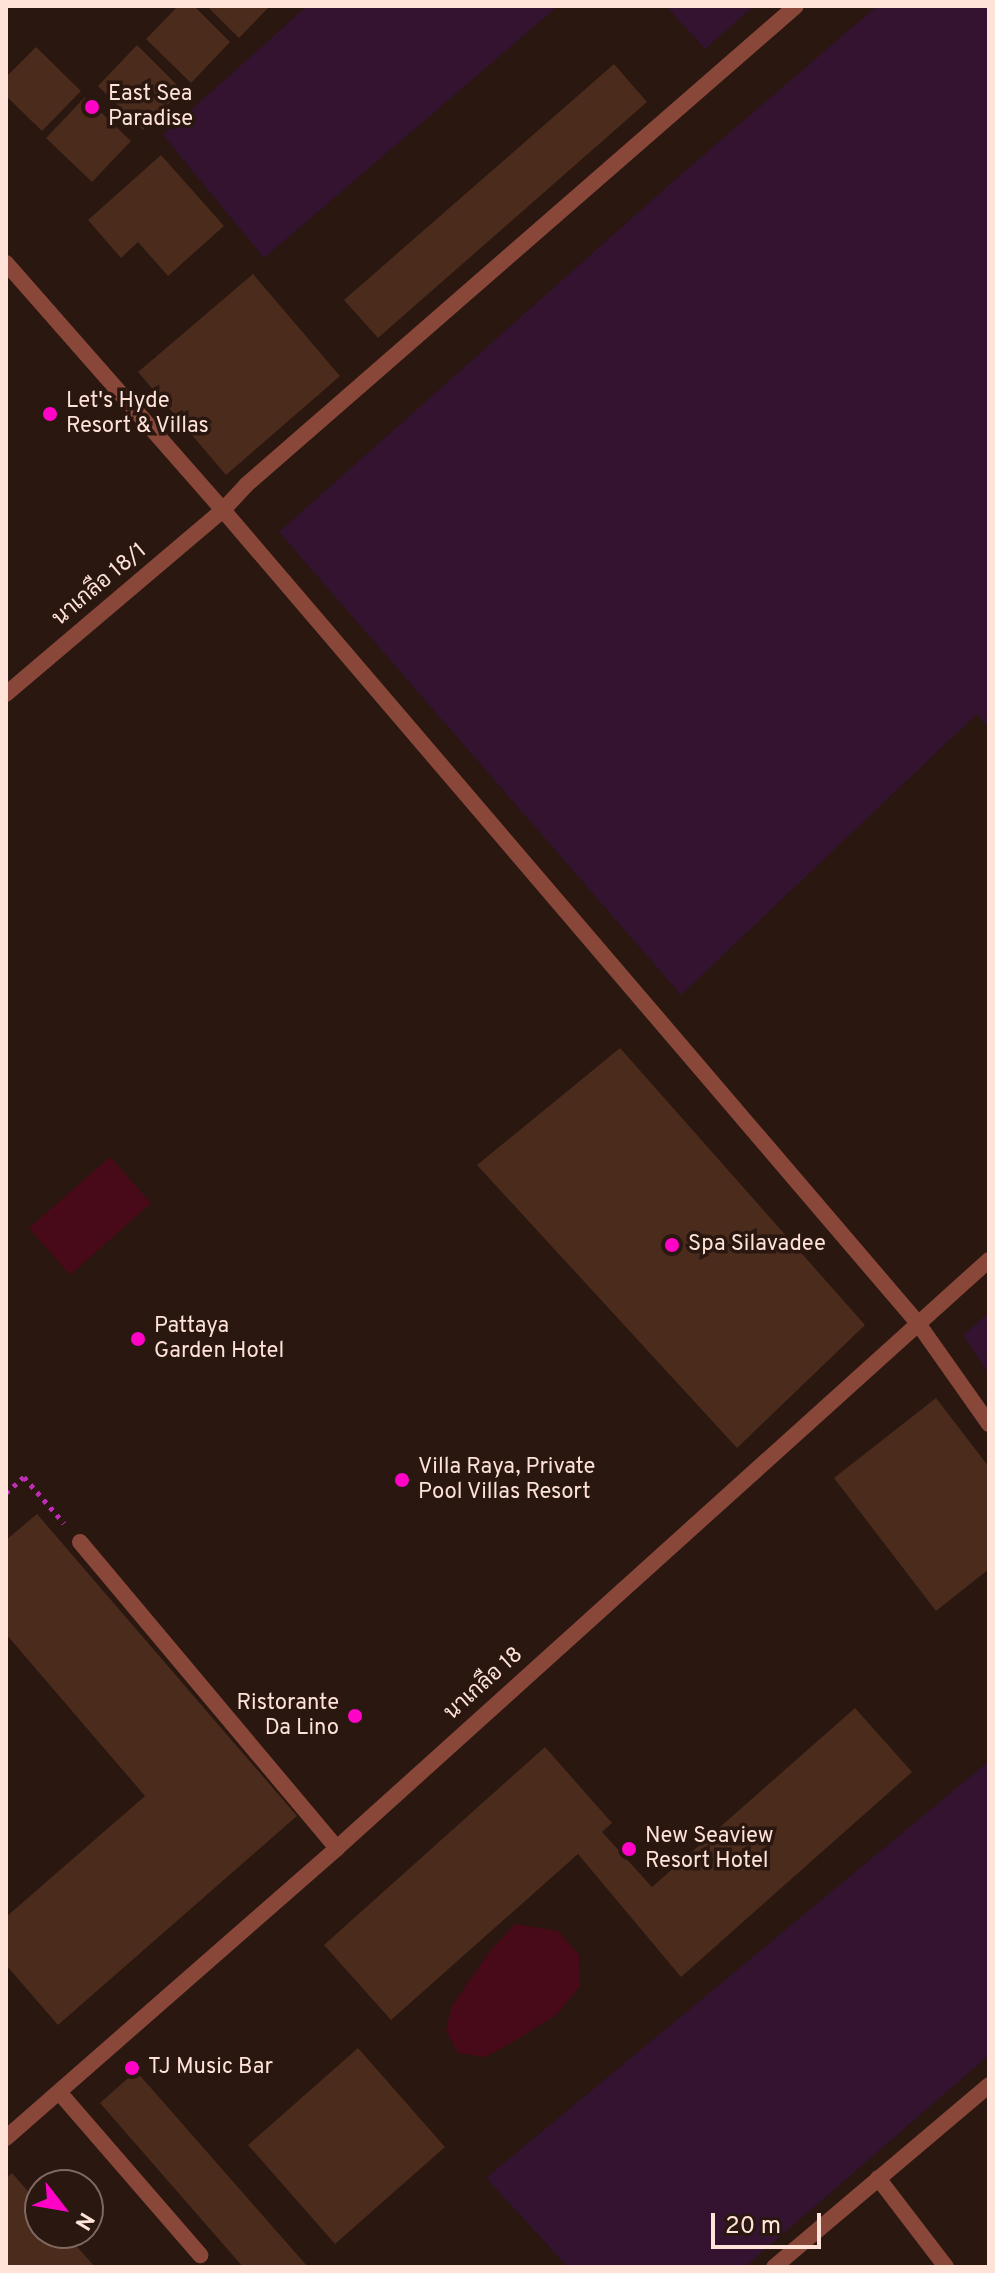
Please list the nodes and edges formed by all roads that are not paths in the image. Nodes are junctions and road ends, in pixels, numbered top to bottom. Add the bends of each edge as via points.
1 (796, 6) edge
2 (6, 263) edge
3 (223, 510) junction
4 (6, 694) edge
5 (989, 1260) edge
6 (917, 1322) junction
7 (989, 1424) edge
8 (80, 1542) road end
9 (337, 1848) junction
10 (989, 2085) edge
11 (59, 2092) junction
12 (6, 2138) edge
13 (878, 2178) junction
14 (200, 2255) dead end
15 (774, 2267) edge
16 (946, 2267) edge

1 - 3 street, นาเกลือ 18/1
2 - 3 street
3 - 4 street, นาเกลือ 18/1
3 - 6 street
5 - 6 street, นาเกลือ 18
6 - 7 street
6 - 9 street, นาเกลือ 18
8 - 9 street
9 - 11 street, นาเกลือ 18
10 - 13 street
11 - 12 street, นาเกลือ 18
11 - 14 street
13 - 15 street
13 - 16 street

